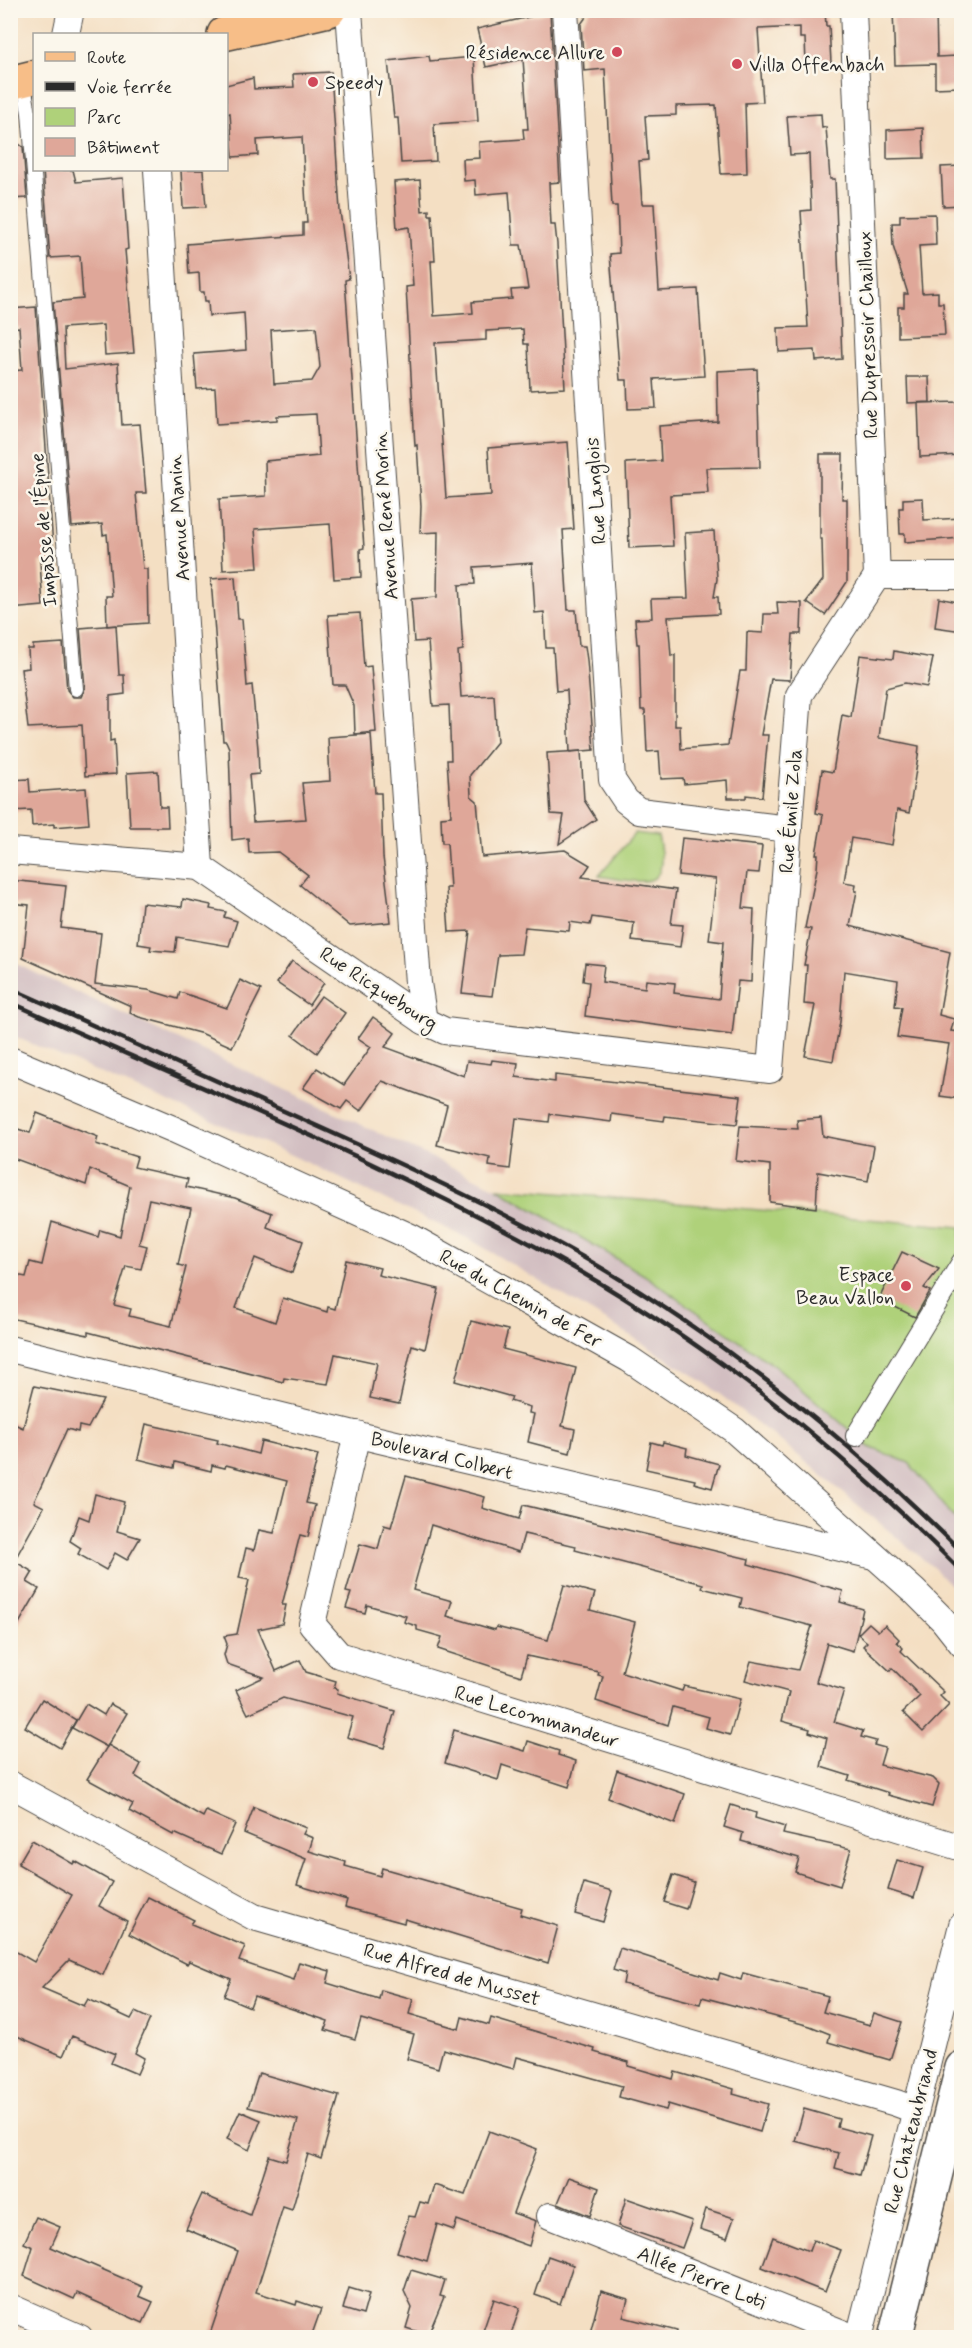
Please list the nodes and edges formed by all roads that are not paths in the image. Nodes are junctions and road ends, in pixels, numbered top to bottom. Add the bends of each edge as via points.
1 (71, 10) edge
2 (349, 10) edge
3 (566, 10) edge
4 (853, 10) edge
5 (320, 12) edge
6 (66, 33) edge
7 (228, 33) edge
8 (23, 80) edge
9 (33, 161) edge
10 (34, 171) edge
11 (157, 171) edge
12 (877, 576) junction
13 (962, 576) edge
14 (76, 689) dead end
15 (789, 829) junction
16 (10, 851) edge
17 (200, 867) junction
18 (424, 1021) junction
19 (10, 1060) edge
20 (770, 1070) joint
21 (962, 1262) edge
22 (11, 1350) edge
23 (357, 1434) junction
24 (856, 1436) dead end
25 (875, 1556) junction
26 (962, 1644) edge
27 (11, 1787) edge
28 (962, 1848) edge
29 (962, 1925) edge
30 (962, 2068) edge
31 (915, 2110) junction
32 (962, 2138) edge
33 (550, 2216) dead end
34 (10, 2307) edge
35 (80, 2337) edge
36 (857, 2337) edge
37 (895, 2337) edge
38 (912, 2337) edge

1 - 6 street
2 - 18 street, Avenue René Morin via 417,971
3 - 15 street, Rue Langlois via 612,780 626,801 639,811
4 - 12 street, Rue Dupressoir Chailloux
5 - 7 main road
8 - 9 lane, Impasse de l'Épine
10 - 14 lane, Impasse de l'Épine
11 - 17 street, Avenue Manin
12 - 13 street
12 - 15 street, Rue Émile Zola via 799,695
15 - 20 street, Rue Émile Zola
16 - 17 street, Rue Ricquebourg
17 - 18 street, Rue Ricquebourg
18 - 20 street, Rue Ricquebourg via 445,1031
19 - 25 street, Rue du Chemin de Fer via 411,1238 629,1359 734,1430
21 - 24 street
22 - 23 street, Boulevard Colbert
23 - 25 street, Boulevard Colbert
23 - 28 street, Rue Lecommandeur via 312,1624 339,1655
25 - 26 street, Rue du Chemin de Fer via 943,1620
27 - 31 street, Rue Alfred de Musset via 254,1917
29 - 31 street, Rue Chateaubriand
30 - 37 street
31 - 36 street, Rue Chateaubriand
32 - 38 street
33 - 36 street, Allée Pierre Loti
34 - 35 street

